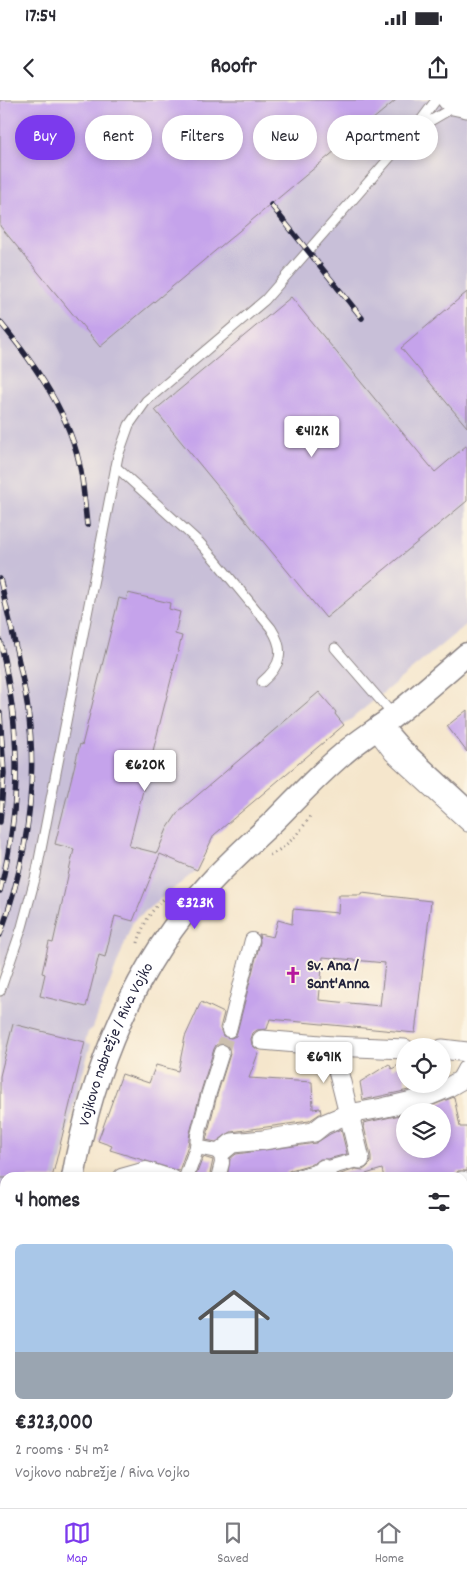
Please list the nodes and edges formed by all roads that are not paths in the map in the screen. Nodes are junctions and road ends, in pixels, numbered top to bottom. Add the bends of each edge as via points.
1 (436, 100) edge
2 (461, 107) edge
3 (425, 115) edge
4 (438, 116) edge
5 (388, 160) edge
6 (116, 467) junction
7 (335, 648) dead end
8 (467, 654) edge
9 (262, 682) dead end
10 (382, 725) junction
11 (467, 811) edge
12 (467, 827) edge
13 (252, 940) dead end
14 (0, 991) edge
15 (229, 1030) tunnel mouth
16 (262, 1040) dead end
17 (332, 1046) junction
18 (396, 1049) edge
19 (451, 1050) edge
20 (222, 1052) tunnel mouth
21 (467, 1052) edge
22 (467, 1069) edge
23 (348, 1114) junction
24 (197, 1147) junction
25 (221, 1152) junction
26 (360, 1158) joint
27 (74, 1172) edge
28 (135, 1172) edge
29 (155, 1172) edge
30 (188, 1172) edge
31 (220, 1172) edge
32 (328, 1172) edge

1 - 3 lane
2 - 4 lane
5 - 6 lane via 265,300 146,401 129,425
6 - 9 lane via 199,542 278,638 280,658
6 - 14 lane via 36,875
7 - 10 lane
8 - 10 street, Vojkovo nabrežje / Riva Vojko
10 - 11 street via 400,749
10 - 12 lane via 390,756
10 - 27 street, Vojkovo nabrežje / Riva Vojko via 343,754 209,883 176,924 123,1013 105,1055 82,1131
13 - 15 street
16 - 17 street
17 - 18 street
17 - 23 street
19 - 21 street
20 - 24 street via 208,1093
22 - 23 street via 461,1080 421,1099
23 - 25 street via 314,1132 232,1143
23 - 26 street
24 - 25 street
24 - 30 street
25 - 31 street
26 - 32 street
28 - 29 street via 146,1169

